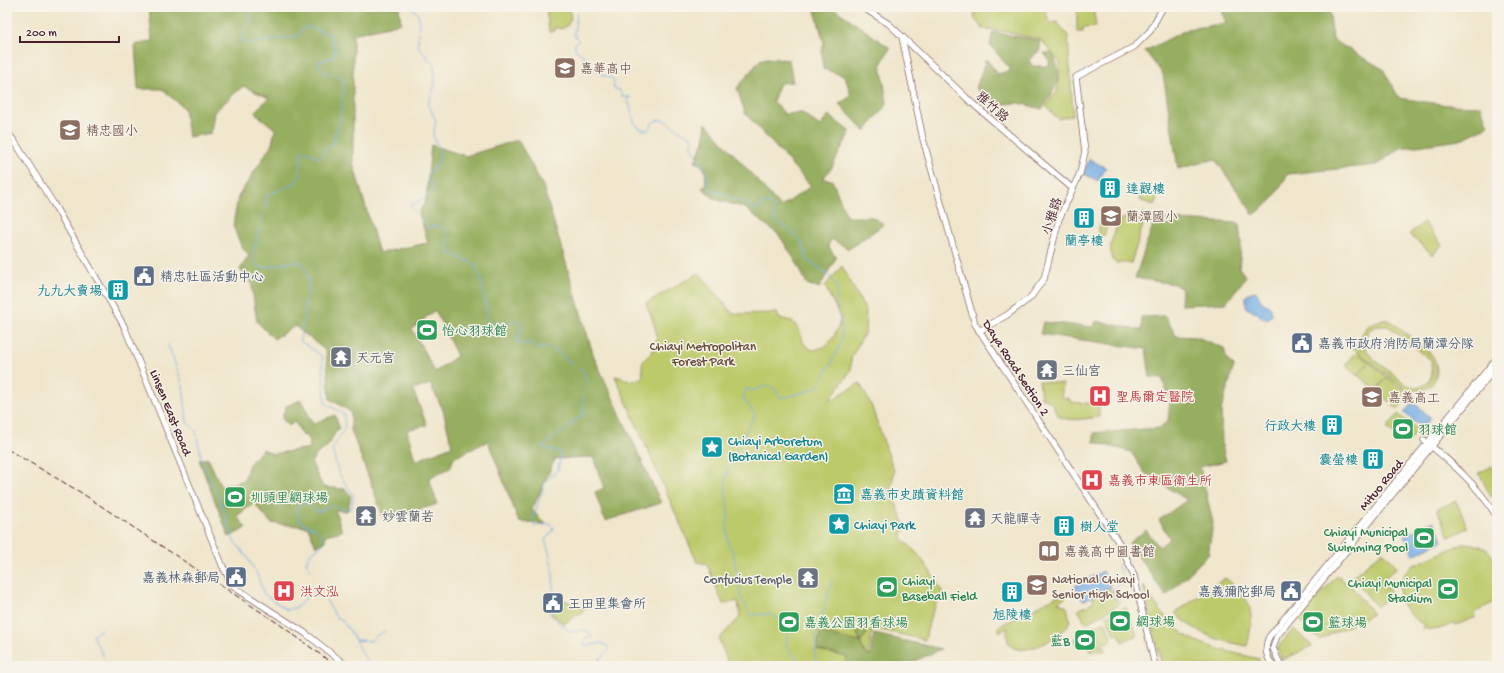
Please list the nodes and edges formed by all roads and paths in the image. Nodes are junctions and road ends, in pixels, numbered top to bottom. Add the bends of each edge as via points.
1 (862, 7) edge
2 (1163, 7) edge
3 (902, 37) junction
4 (7, 132) edge
5 (1072, 188) junction
6 (979, 330) junction
7 (1497, 358) edge
8 (1497, 366) edge
9 (1428, 443) junction
10 (1497, 517) edge
11 (347, 666) edge
12 (1156, 666) edge
13 (1273, 666) edge
14 (1280, 666) edge

1 - 3 street, 雅竹路 via 889,24
2 - 5 street, 小雅路 via 1150,31 1134,47 1076,76 1085,152 1080,172
3 - 5 street, 雅竹路 via 973,104
3 - 6 street, Daya Road Section 2 via 932,173 966,294
4 - 11 street, Linsen East Road via 16,142 53,203 124,326 223,567 234,587 305,633
5 - 6 street, 小雅路 via 1059,219 1044,279 1030,298 1007,315
6 - 12 street, Daya Road Section 2 via 1121,546 1134,576
7 - 9 street, Mituo Road
8 - 9 street, Mituo Road
9 - 10 street via 1464,473
9 - 13 street, Mituo Road via 1269,637 1266,645 1267,657
9 - 14 street, Mituo Road via 1277,636 1273,648

